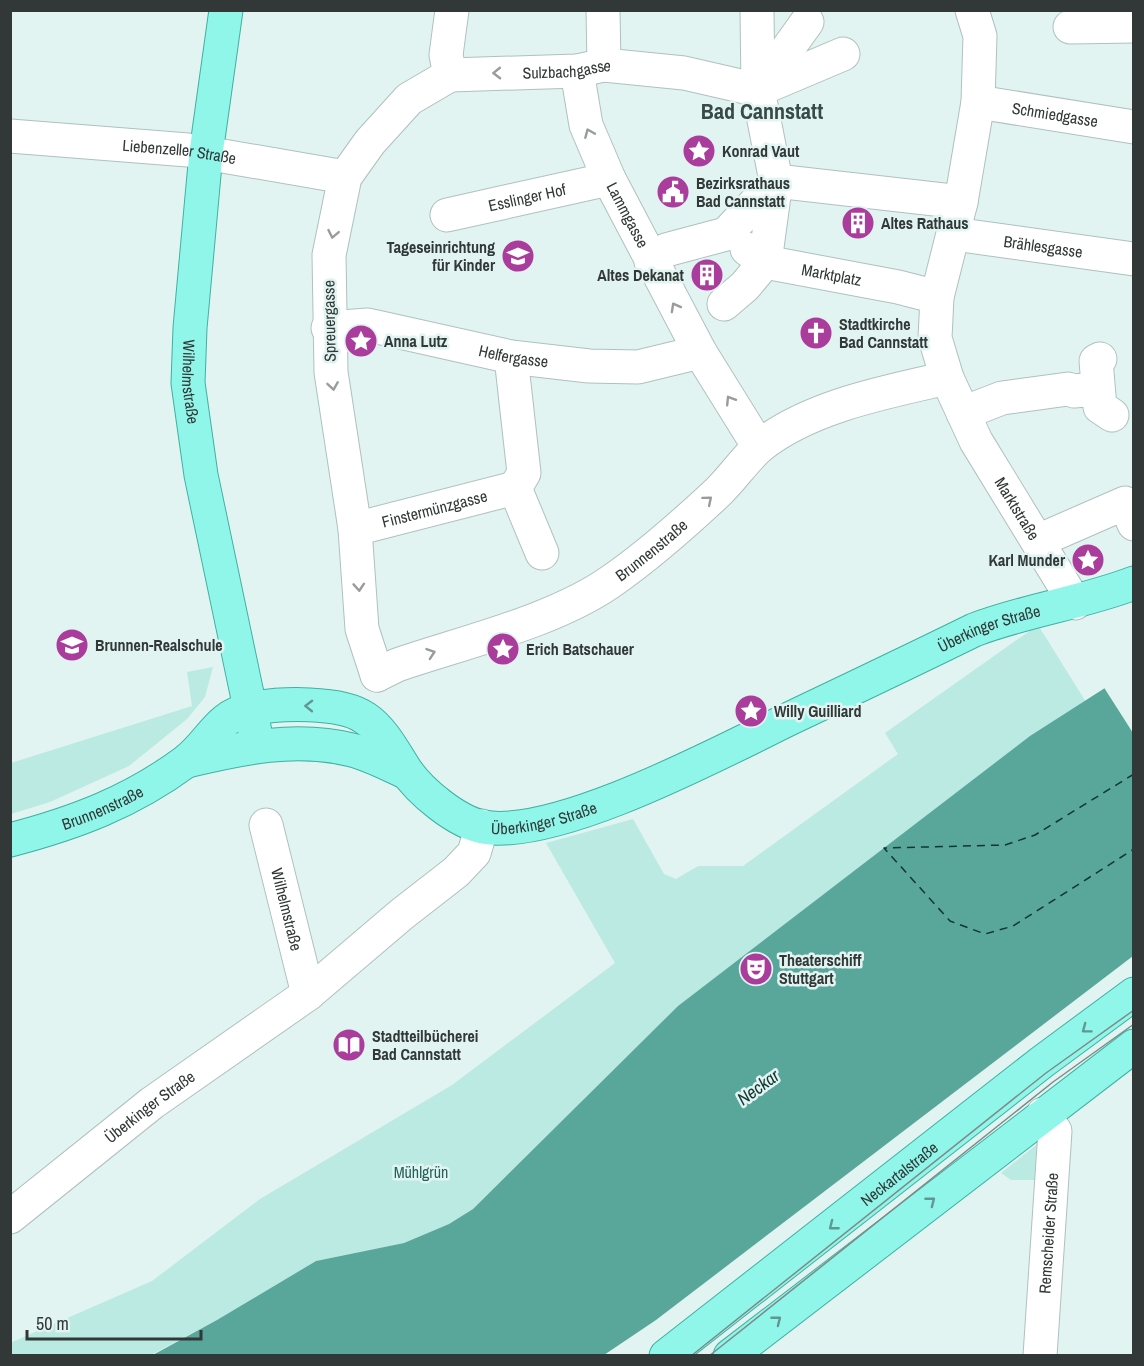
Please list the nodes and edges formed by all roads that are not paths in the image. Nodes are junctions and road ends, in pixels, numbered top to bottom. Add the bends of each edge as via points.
1 (226, 10) edge
2 (452, 10) edge
3 (603, 10) edge
4 (757, 10) edge
5 (972, 10) edge
6 (807, 22) dead end
7 (1134, 26) edge
8 (1070, 27) dead end
9 (843, 54) dead end
10 (591, 68) junction
11 (450, 75) junction
12 (758, 90) junction
13 (978, 102) junction
14 (1134, 127) edge
15 (10, 136) edge
16 (206, 153) junction
17 (345, 177) junction
18 (609, 179) junction
19 (776, 181) junction
20 (961, 202) junction
21 (447, 215) dead end
22 (726, 234) junction
23 (954, 234) junction
24 (1134, 259) edge
25 (651, 262) junction
26 (765, 262) junction
27 (937, 297) junction
28 (724, 304) dead end
29 (328, 328) junction
30 (700, 352) junction
31 (510, 357) junction
32 (947, 378) junction
33 (1095, 387) dead end
34 (963, 412) junction
35 (759, 447) junction
36 (515, 488) junction
37 (1131, 508) edge
38 (355, 529) junction
39 (1038, 541) junction
40 (542, 553) dead end
41 (1134, 583) edge
42 (1075, 603) junction
43 (377, 675) junction
44 (252, 708) junction
45 (364, 717) junction
46 (258, 746) junction
47 (353, 750) junction
48 (187, 761) junction
49 (407, 773) junction
50 (266, 825) dead end
51 (482, 826) junction
52 (10, 840) edge
53 (308, 994) junction
54 (1134, 994) edge
55 (1134, 1046) edge
56 (1043, 1114) junction
57 (10, 1217) edge
58 (666, 1356) edge
59 (730, 1356) edge
60 (1040, 1356) edge

1 - 16 main road, Wilhelmstraße
2 - 11 street via 446,56
3 - 10 street, Lammgasse
4 - 12 street
5 - 13 street, Marktstraße via 980,36
6 - 12 street
7 - 8 street
9 - 12 street
10 -> 11 street, Sulzbachgasse
10 - 12 street, Sulzbachgasse via 684,73
18 -> 10 street, Lammgasse via 585,125
11 - 17 street, Spreuergasse via 409,99
12 - 19 street
13 - 14 street, Schmiedgasse
13 - 20 street, Marktstraße
15 - 16 street, Liebenzeller Straße
16 - 17 street, Liebenzeller Straße
16 - 44 main road, Wilhelmstraße via 188,383 201,475
17 -> 29 street, Spreuergasse via 329,255
18 - 21 street, Esslinger Hof
18 - 25 street, Lammgasse
19 - 20 street
19 - 22 street
19 - 26 street
20 - 23 street, Marktstraße
22 - 25 street via 666,250
22 - 26 street, Marktplatz
23 - 24 street, Brählesgasse
23 - 27 street, Marktstraße
30 -> 25 street, Lammgasse
26 - 27 street, Marktplatz
26 - 28 street
27 - 32 street, Marktstraße via 935,338
29 - 31 street, Helfergasse via 368,325
29 -> 38 street, Spreuergasse
30 - 31 street, Helfergasse via 638,367
35 -> 30 street
31 - 36 street via 524,473
32 - 34 street, Marktstraße
32 - 35 street, Brunnenstraße via 874,394 814,416
33 - 34 street via 1002,398
34 - 39 street, Marktstraße via 976,441
43 -> 35 street, Brunnenstraße via 564,609 612,581 716,494
36 - 38 street, Finstermünzgasse
36 - 40 street
37 - 39 street
38 -> 43 street, Spreuergasse via 362,629
39 - 42 street, Marktstraße
41 - 42 main road, Überkinger Straße
42 - 51 main road, Überkinger Straße via 974,630 697,764 600,805 542,823 506,829
43 - 45 street
45 -> 44 main road, Brunnenstraße via 317,705
44 - 46 main road, Wilhelmstraße
44 - 48 main road, Brunnenstraße via 227,716
45 - 47 street
45 - 49 main road, Brunnenstraße via 389,743
46 - 47 main road, Brunnenstraße via 322,745
46 - 48 main road, Brunnenstraße
47 - 49 main road, Brunnenstraße
48 - 52 main road, Brunnenstraße via 104,811
49 - 51 main road, Brunnenstraße via 455,817
50 - 53 street, Wilhelmstraße
51 - 53 street, Überkinger Straße via 474,853 456,872
53 - 57 street, Überkinger Straße via 152,1103
54 -> 58 main road, Neckartalstraße
55 - 56 main road
59 -> 56 main road
56 - 60 street, Remscheider Straße via 1055,1131

